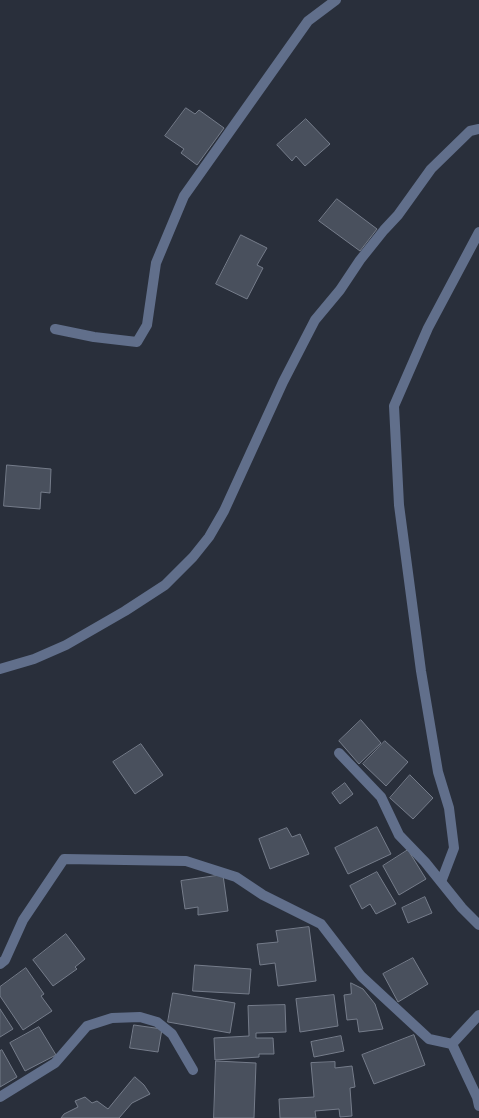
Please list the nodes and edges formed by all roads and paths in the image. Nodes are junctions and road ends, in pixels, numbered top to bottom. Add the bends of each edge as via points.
1 (336, 0) edge
2 (479, 129) edge
3 (479, 232) edge
4 (55, 330) dead end
5 (0, 670) edge
6 (338, 753) dead end
7 (441, 882) junction
8 (479, 925) edge
9 (0, 964) edge
10 (479, 1015) edge
11 (452, 1044) junction
12 (193, 1070) dead end
13 (0, 1097) edge
14 (479, 1106) edge

1 - 4 street via 308,20 184,196 156,263 147,325 137,342
2 - 5 street via 470,131 431,169 315,320 283,382 224,511 194,557 165,585 125,611 66,645
3 - 7 street via 428,328 394,406 399,506 420,663 438,772 449,808 454,848
6 - 7 street via 382,797 399,835
7 - 8 street
9 - 11 street via 5,960 23,920 64,859 186,860 236,877 263,895 321,924 361,976 428,1039
10 - 11 street
11 - 14 street
12 - 13 street via 172,1034 157,1022 140,1017 112,1018 87,1026 55,1063

